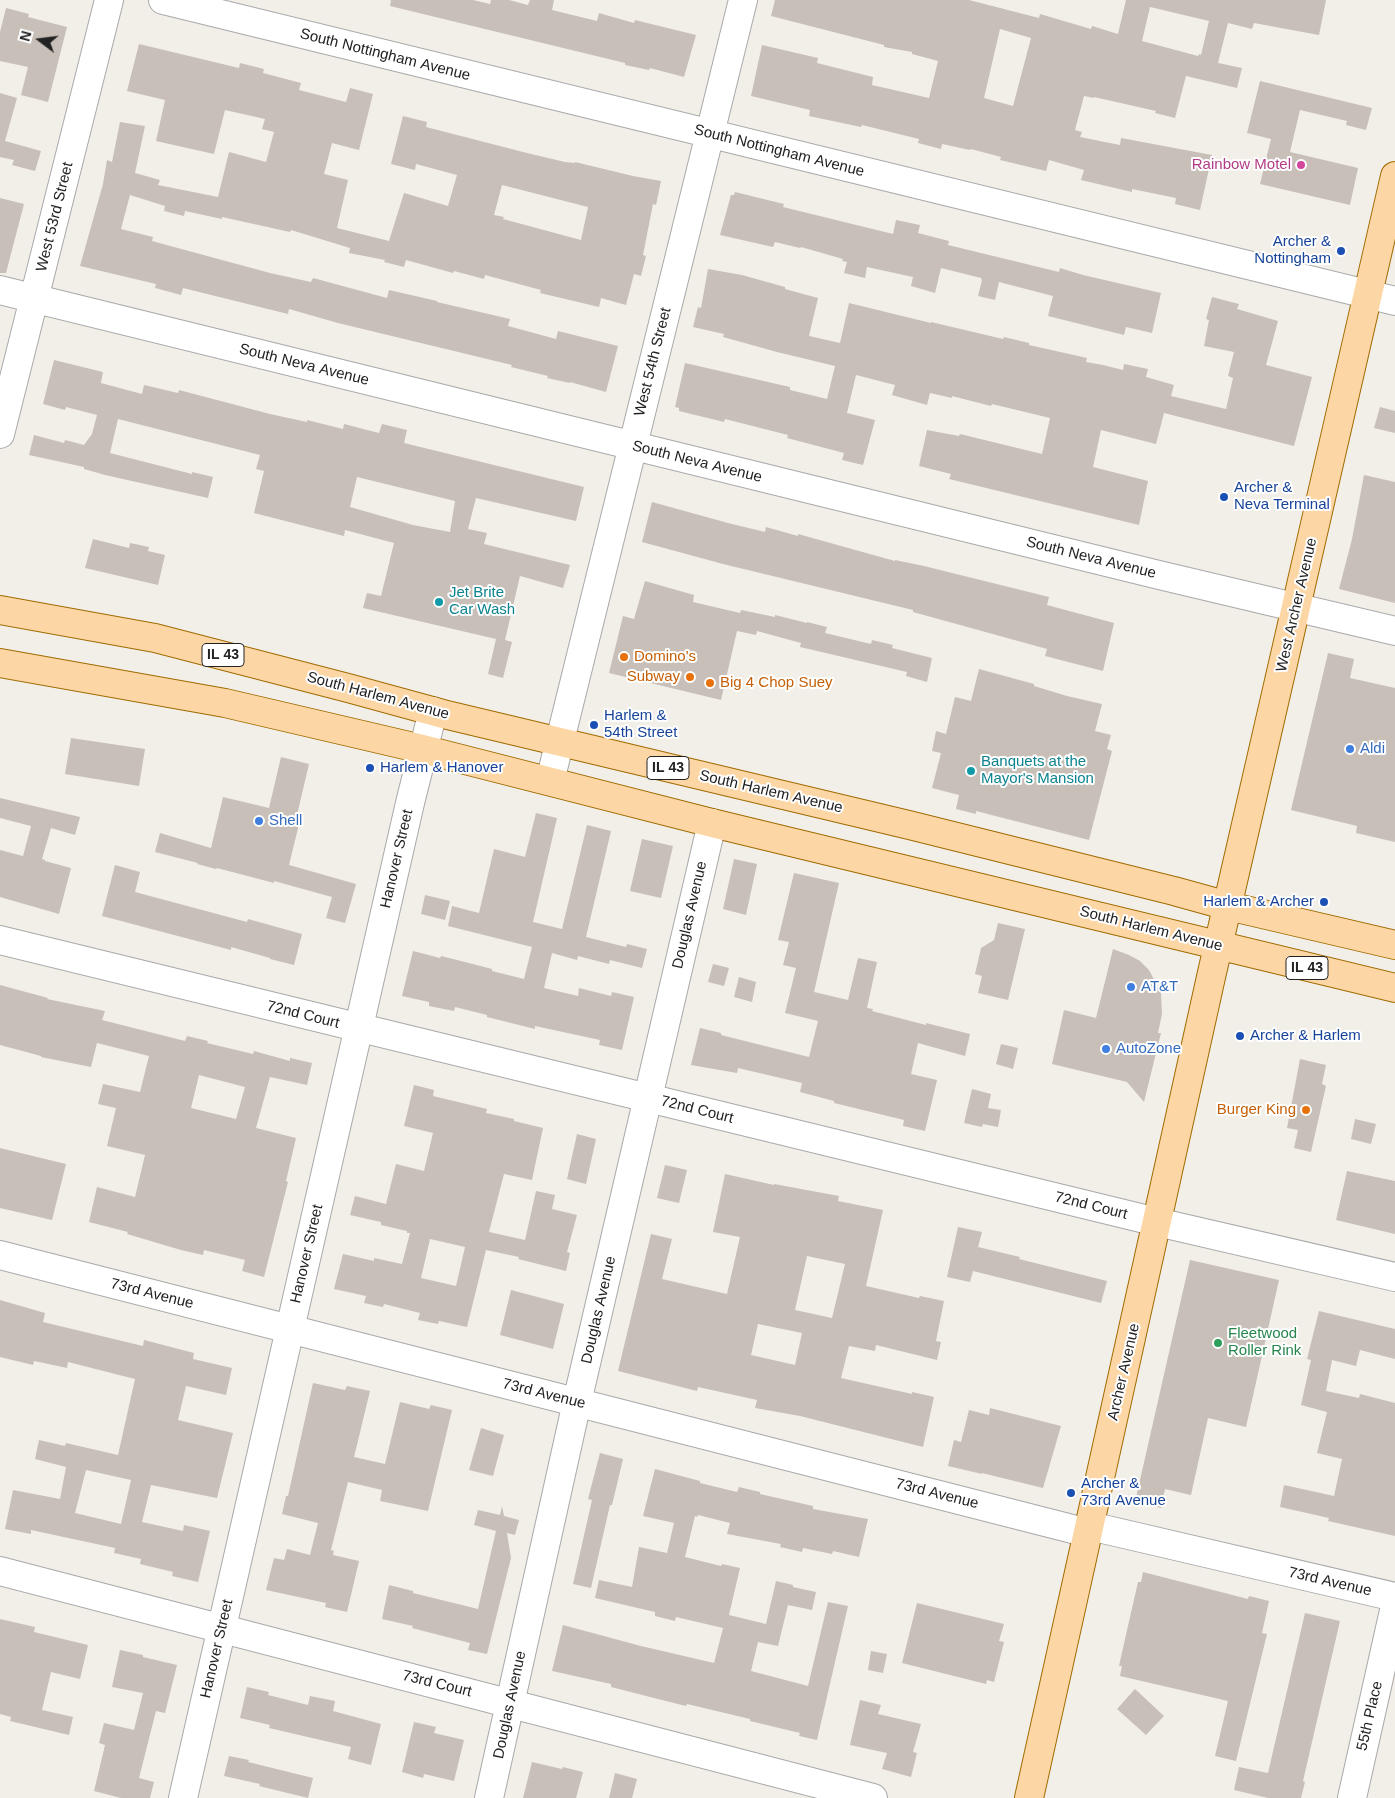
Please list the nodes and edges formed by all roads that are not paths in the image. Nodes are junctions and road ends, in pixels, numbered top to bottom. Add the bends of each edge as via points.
1 (109, 0) edge
2 (163, 0) edge
3 (743, 0) edge
4 (710, 134) junction
5 (1395, 176) edge
6 (0, 290) edge
7 (1368, 295) junction
8 (34, 299) junction
9 (1395, 301) edge
10 (0, 434) edge
11 (633, 446) junction
12 (1296, 608) junction
13 (0, 610) edge
14 (1395, 631) edge
15 (0, 663) edge
16 (433, 711) junction
17 (559, 741) junction
18 (422, 749) junction
19 (550, 781) junction
20 (712, 823) junction
21 (1228, 906) junction
22 (0, 940) edge
23 (1395, 945) edge
24 (1219, 946) junction
25 (1395, 988) edge
26 (358, 1028) junction
27 (648, 1098) junction
28 (1157, 1222) junction
29 (0, 1255) edge
30 (1395, 1277) edge
31 (290, 1328) junction
32 (578, 1402) junction
33 (1089, 1530) junction
34 (0, 1571) edge
35 (1395, 1597) edge
36 (1395, 1606) edge
37 (222, 1629) junction
38 (510, 1703) junction
39 (183, 1798) edge
40 (489, 1798) edge
41 (873, 1798) edge
42 (1029, 1798) edge
43 (1352, 1798) edge

1 - 8 street, West 53rd Street
2 - 4 street, South Nottingham Avenue
3 - 4 street, West 54th Street
4 - 7 street, South Nottingham Avenue
4 - 11 street, West 54th Street
5 - 7 main road, West Archer Avenue
6 - 8 street, South Neva Avenue
7 - 9 street, South Nottingham Avenue
7 - 12 main road, West Archer Avenue
8 - 10 street, West 53rd Street
8 - 11 street, South Neva Avenue
11 - 12 street, South Neva Avenue
11 - 17 street, West 54th Street
12 - 14 street, South Neva Avenue
12 - 21 main road, West Archer Avenue
13 - 16 main road, South Harlem Avenue / IL 43 via 155,638
15 - 18 main road, South Harlem Avenue / IL 43 via 226,703
16 - 17 main road, South Harlem Avenue / IL 43
16 - 18 street, Hanover Street
17 - 19 street, West 54th Street
17 - 21 main road, South Harlem Avenue / IL 43
18 - 19 main road, South Harlem Avenue / IL 43
18 - 26 street, Hanover Street
19 - 20 main road, South Harlem Avenue / IL 43
20 - 24 main road, South Harlem Avenue / IL 43
20 - 27 street, Douglas Avenue
21 - 23 main road, South Harlem Avenue / IL 43
21 - 24 main road, West Archer Avenue
22 - 26 street, 72nd Court
24 - 25 main road, South Harlem Avenue / IL 43
24 - 28 main road, Archer Avenue
26 - 27 street, 72nd Court
26 - 31 street, Hanover Street
27 - 28 street, 72nd Court
27 - 32 street, Douglas Avenue
28 - 30 street, 72nd Court
28 - 33 main road, Archer Avenue
29 - 31 street, 73rd Avenue
31 - 32 street, 73rd Avenue
31 - 37 street, Hanover Street
32 - 33 street, 73rd Avenue
32 - 38 street, Douglas Avenue
33 - 35 street, 73rd Avenue
33 - 42 main road, Archer Avenue
34 - 37 street, 73rd Court
36 - 43 street, 55th Place
37 - 38 street, 73rd Court
37 - 39 street, Hanover Street
38 - 40 street, Douglas Avenue
38 - 41 street, 73rd Court

